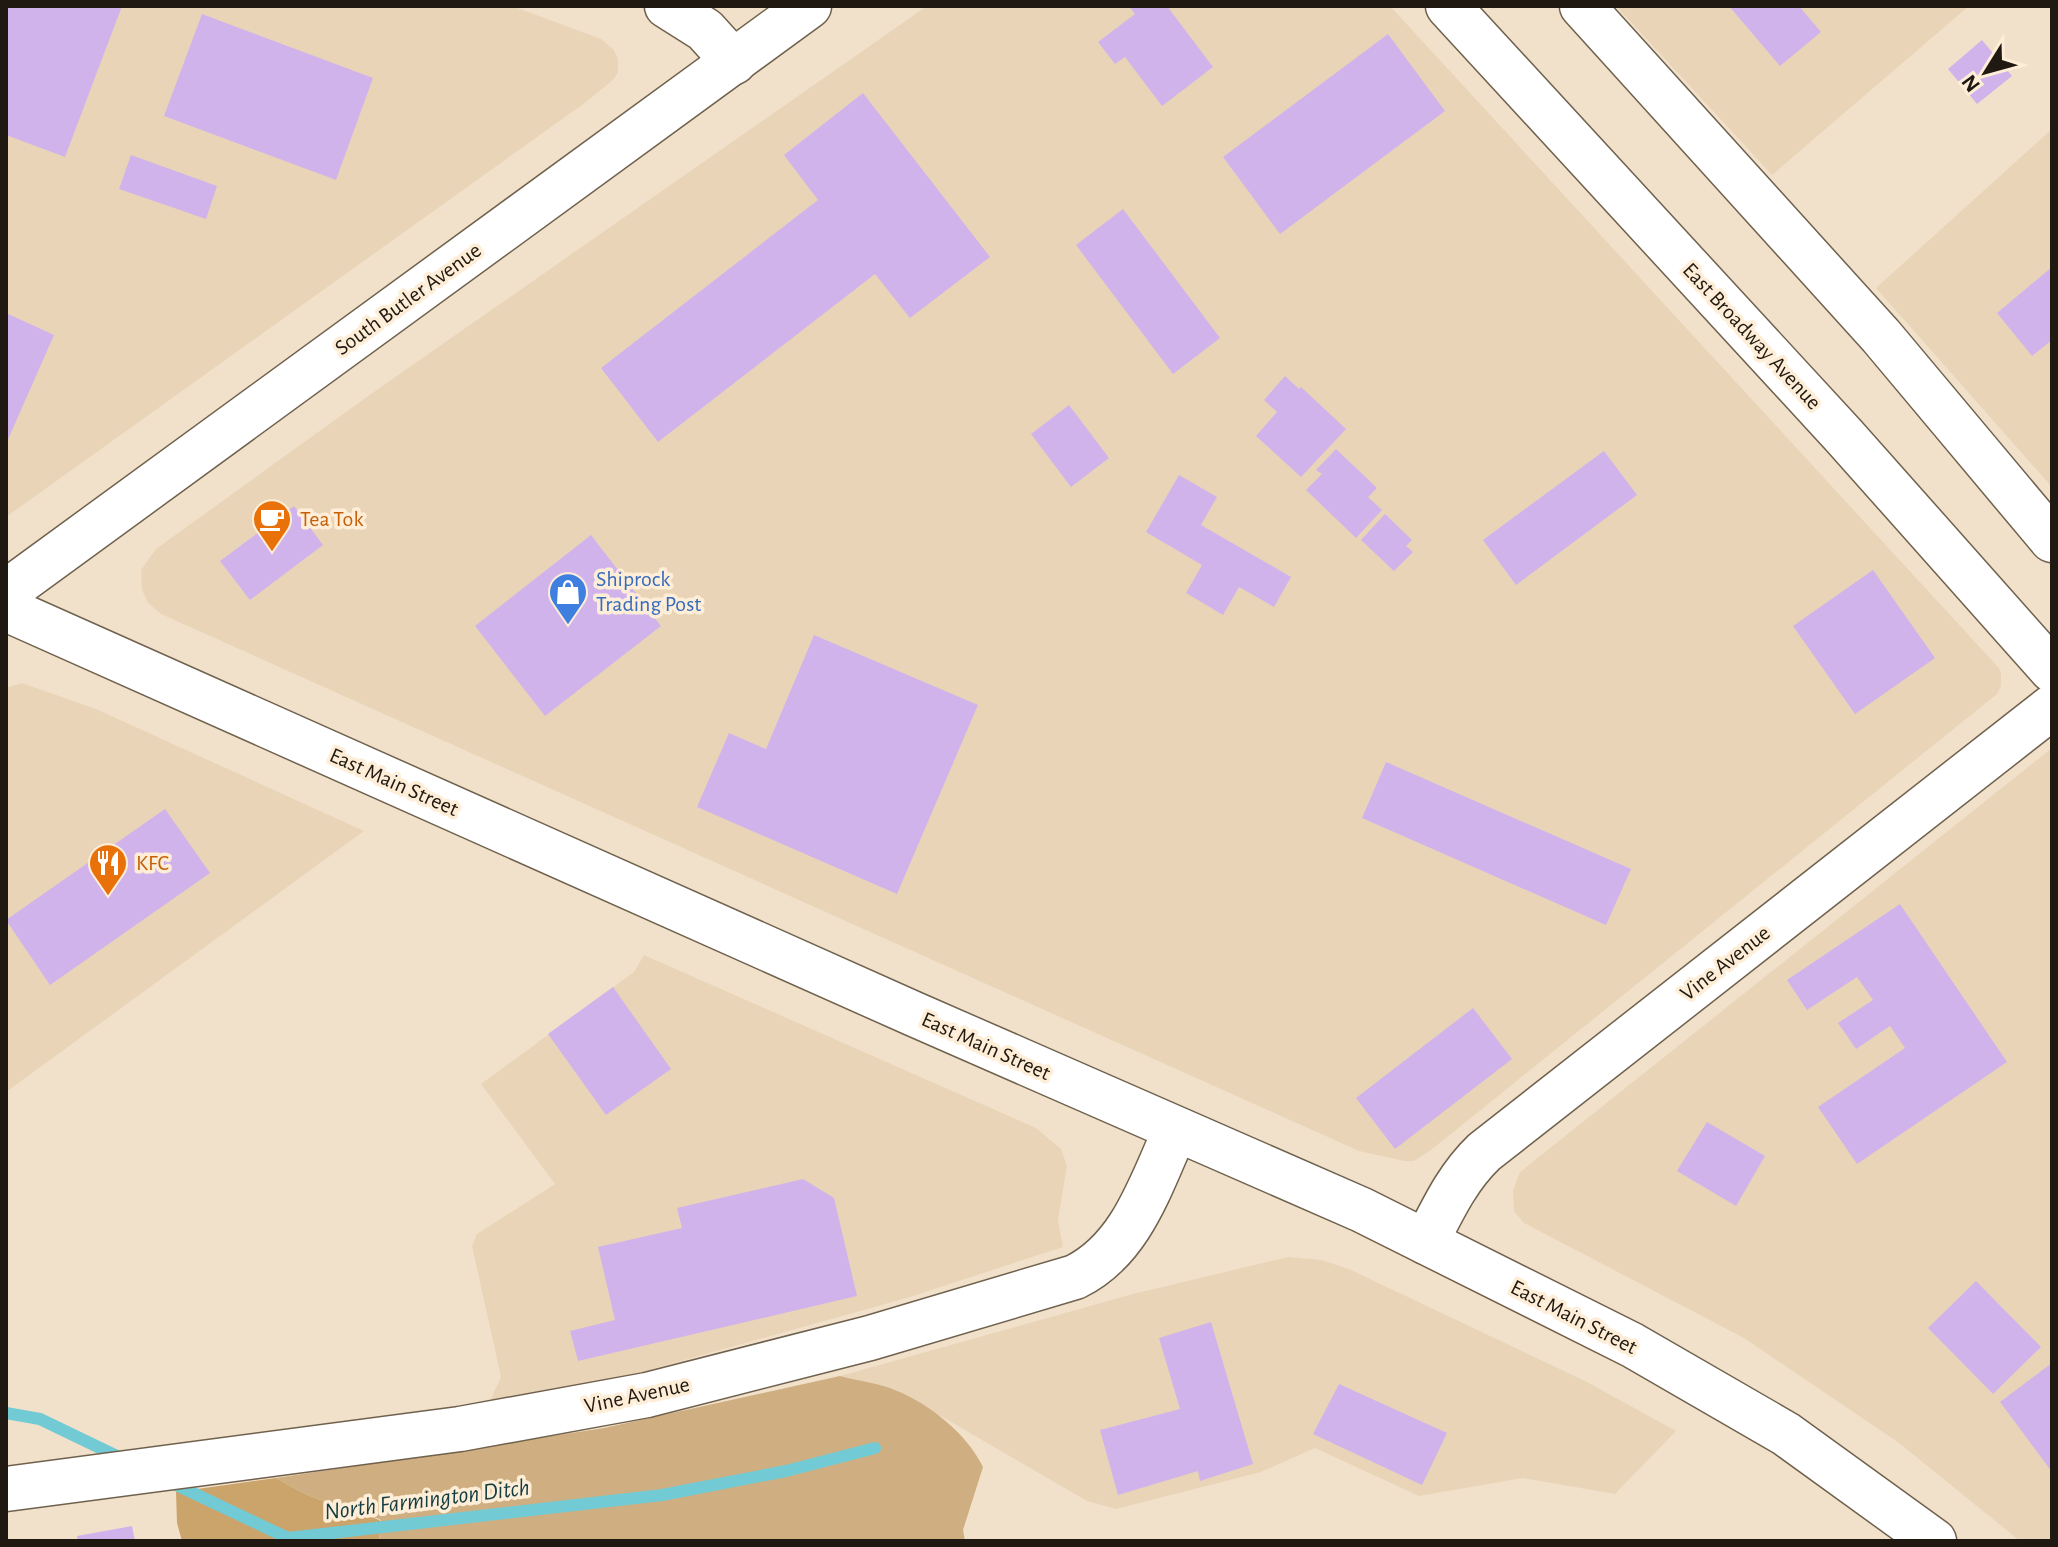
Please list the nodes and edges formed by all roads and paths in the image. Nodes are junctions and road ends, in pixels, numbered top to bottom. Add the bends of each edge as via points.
1 (667, 6) edge
2 (809, 6) edge
3 (1448, 6) edge
4 (1582, 6) edge
5 (734, 62) junction
6 (2052, 540) edge
7 (6, 592) edge
8 (6, 609) edge
9 (2052, 670) edge
10 (2052, 707) edge
11 (1176, 1129) junction
12 (1426, 1242) junction
13 (6, 1489) edge
14 (1934, 1541) edge

1 - 5 main road via 705,30
2 - 5 main road, South Butler Avenue
3 - 9 main road, East Broadway Avenue
4 - 6 main road via 1881,336
5 - 7 main road, South Butler Avenue
8 - 11 main road, East Main Street
10 - 12 main road, Vine Avenue via 1484,1152 1455,1185
11 - 12 main road, East Main Street
11 - 13 main road, Vine Avenue via 1126,1235 1075,1277 870,1338 647,1395 460,1429
12 - 14 main road, East Main Street via 1632,1345 1786,1434

